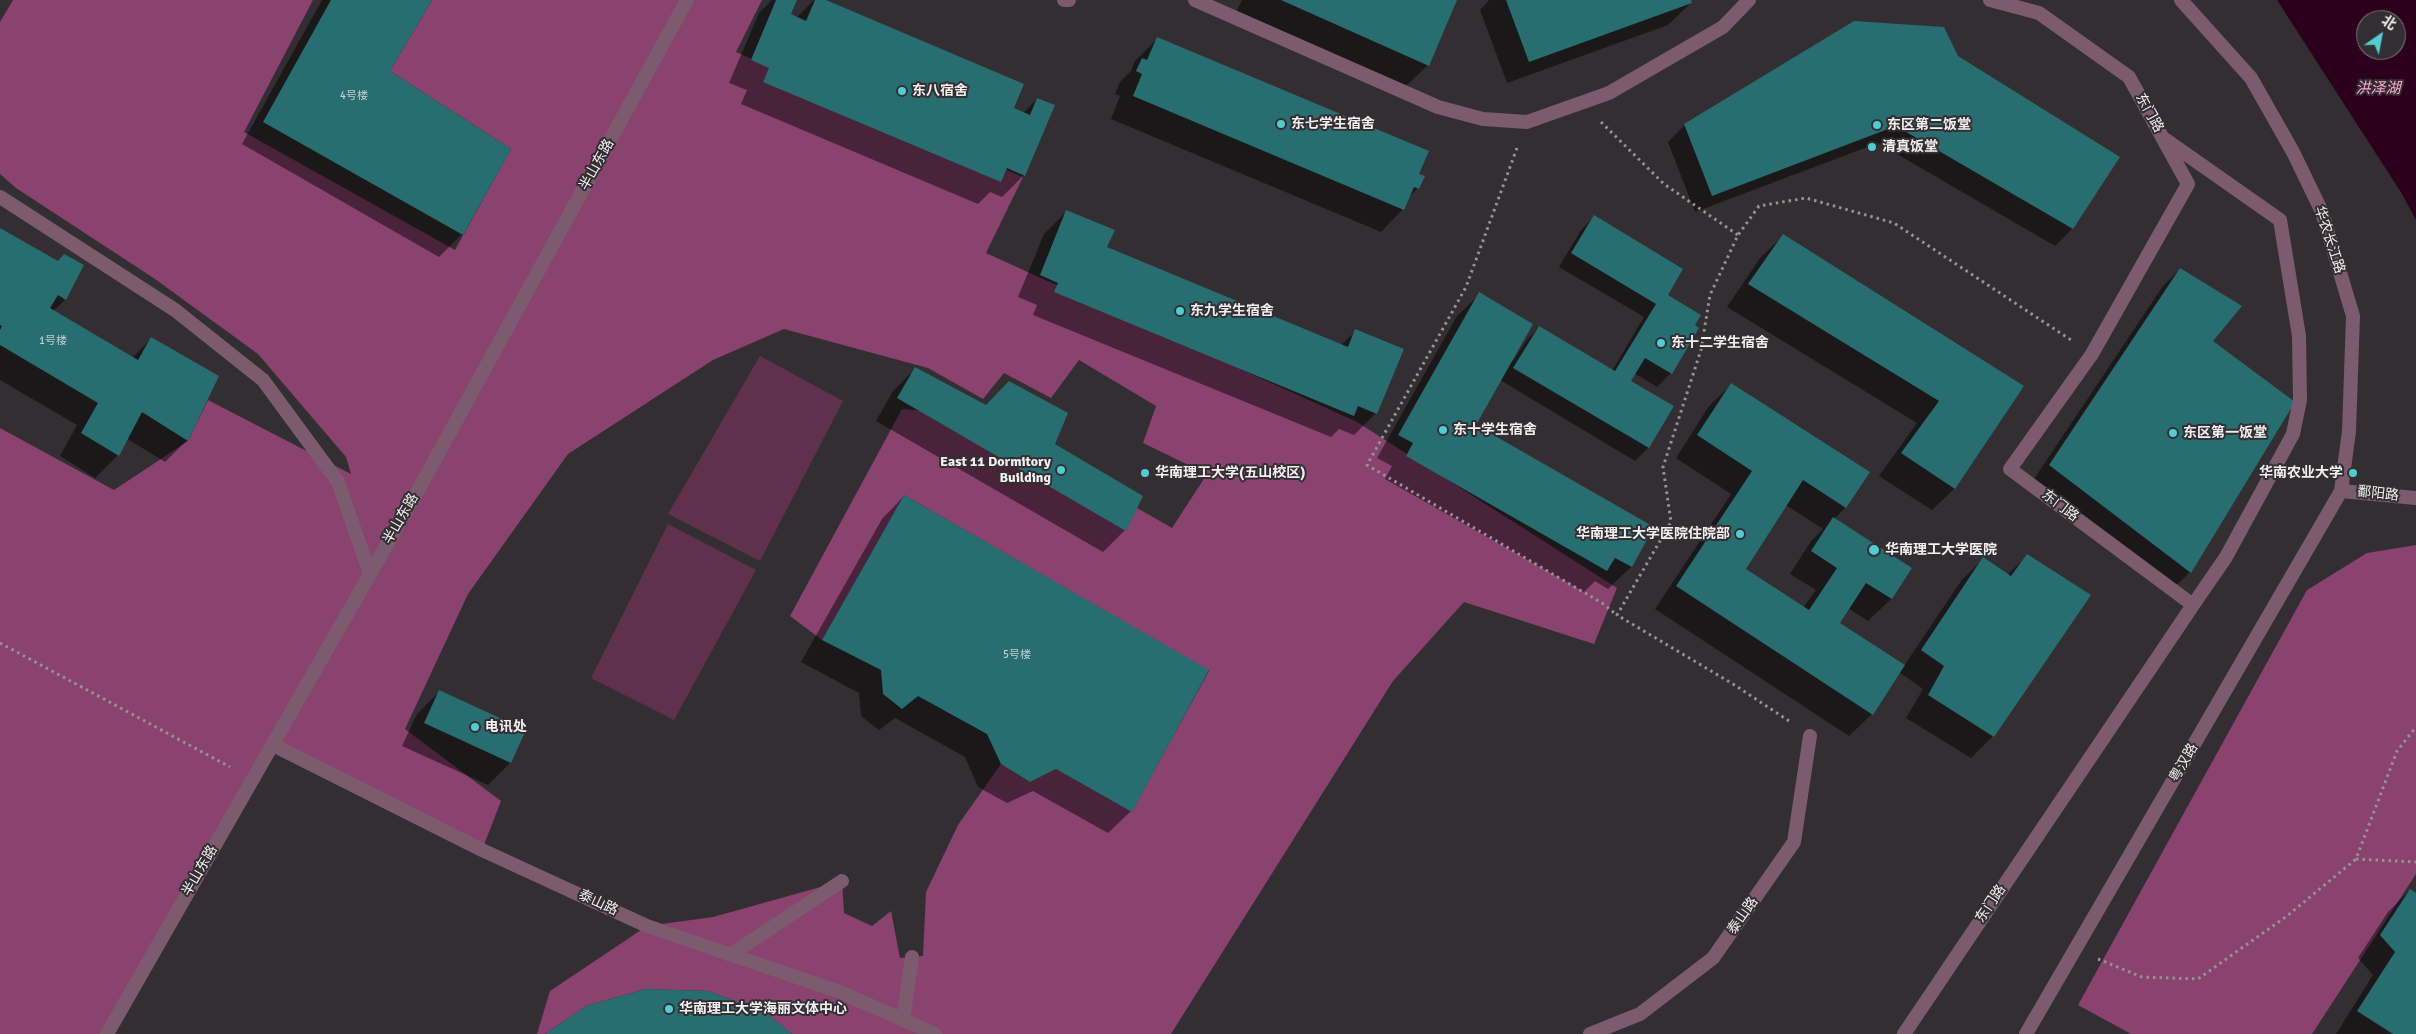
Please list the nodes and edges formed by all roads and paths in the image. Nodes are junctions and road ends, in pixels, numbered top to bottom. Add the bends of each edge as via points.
1 (687, 0) edge
2 (1064, 0) edge
3 (1069, 0) edge
4 (1195, 0) edge
5 (1749, 0) edge
6 (1990, 0) edge
7 (2181, 0) edge
8 (1581, 103) junction
9 (1527, 122) junction
10 (2163, 138) junction
11 (0, 197) edge
12 (1738, 235) junction
13 (2092, 354) junction
14 (2341, 490) junction
15 (2416, 498) edge
16 (370, 574) junction
17 (2193, 605) junction
18 (1618, 615) junction
19 (0, 643) edge
20 (2416, 727) edge
21 (1810, 736) joint
22 (272, 745) junction
23 (253, 779) junction
24 (2356, 859) junction
25 (2416, 862) edge
26 (842, 881) dead end
27 (2075, 950) junction
28 (730, 954) junction
29 (912, 957) dead end
30 (903, 1020) junction
31 (107, 1034) edge
32 (935, 1034) edge
33 (1590, 1034) edge
34 (1904, 1034) edge
35 (2026, 1034) edge

1 - 16 street, 半山东路
2 - 3 street
4 - 9 street via 1438,107 1483,120
5 - 8 street via 1723,27 1609,94
6 - 10 street, 东门路 via 2039,14 2129,77
7 - 14 street, 华农长江路 via 2251,78 2322,212 2353,316 2350,431
8 - 9 street
8 - 12 path via 1664,184
9 - 18 path via 1466,287 1367,465
10 - 13 street, 东门路 via 2188,184
10 - 17 street via 2280,220 2299,336 2300,400 2293,434 2226,557
11 - 16 street via 175,310 263,380 338,482
12 - 13 path via 1759,206 1806,198 1894,223
12 - 18 path via 1710,295 1701,350 1663,466 1671,522
13 - 17 street, 东门路 via 2010,469
14 - 15 street, 鄱阳路
14 - 27 street, 粤汉路
16 - 22 street, 半山东路
17 - 34 street, 东门路
18 - 21 path via 1733,684
19 - 23 path
20 - 24 path via 2397,751
21 - 33 street, 泰山路 via 1794,842 1713,958 1640,1014
22 - 23 street, 半山东路
22 - 28 street, 泰山路 via 482,850 647,926
23 - 31 street, 半山东路
24 - 25 path
24 - 27 path via 2287,916 2198,979 2142,977
26 - 28 street
27 - 35 street, 粤汉路
28 - 30 street, 泰山路 via 840,992
29 - 30 street
30 - 32 street, 泰山路

